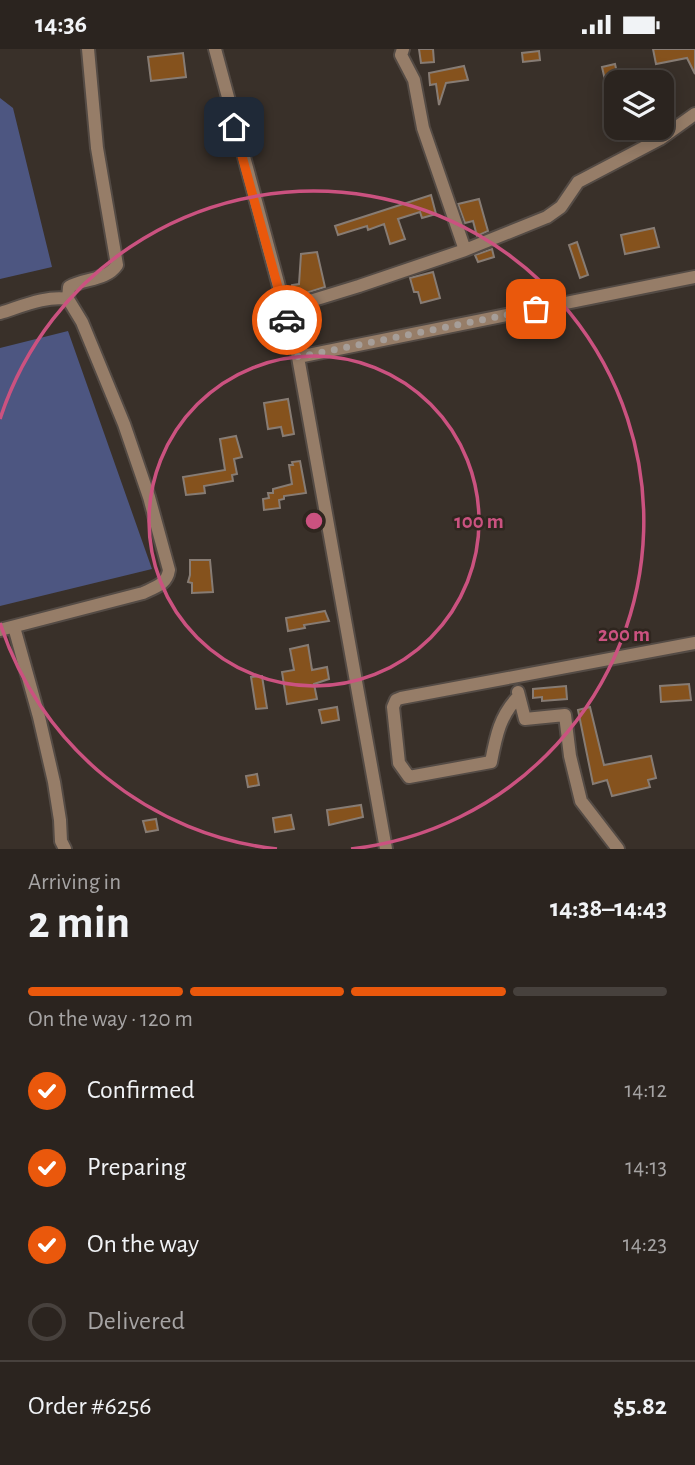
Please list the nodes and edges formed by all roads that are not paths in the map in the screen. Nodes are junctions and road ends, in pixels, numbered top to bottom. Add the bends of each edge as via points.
1 (88, 49) edge
2 (215, 49) edge
3 (403, 49) edge
4 (695, 114) edge
5 (465, 250) junction
6 (695, 277) edge
7 (68, 299) junction
8 (284, 309) junction
9 (0, 313) edge
10 (298, 357) junction
11 (14, 627) junction
12 (0, 630) edge
13 (695, 643) edge
14 (514, 677) junction
15 (519, 696) junction
16 (65, 849) edge
17 (386, 849) edge
18 (618, 849) edge

1 - 7 street via 97,148 117,265 113,272 77,282 69,288
2 - 8 street
3 - 5 street via 423,128
4 - 5 street via 660,139 578,182 561,207 547,216
5 - 8 street
6 - 10 street
7 - 9 street via 60,297
7 - 11 street via 92,344 124,424 149,497 168,578 144,593
8 - 10 street
10 - 17 street
11 - 12 street
11 - 16 street via 54,782
13 - 14 street
14 - 15 street
14 - 15 street via 396,700 393,715 402,768 409,777 491,762 500,721
15 - 18 street via 525,719 565,715 581,801

